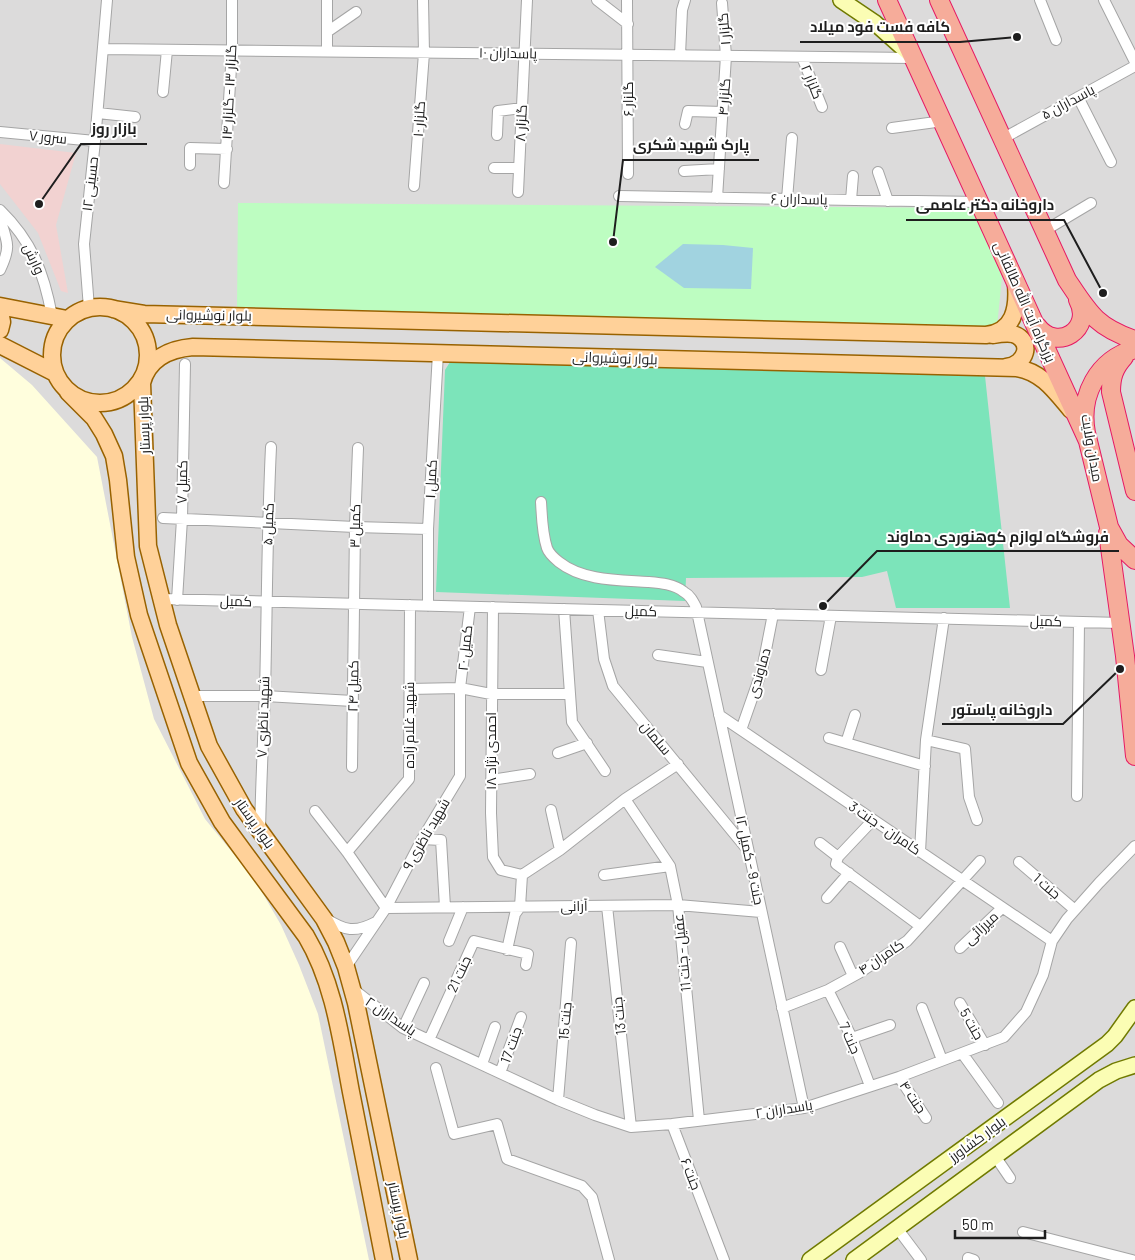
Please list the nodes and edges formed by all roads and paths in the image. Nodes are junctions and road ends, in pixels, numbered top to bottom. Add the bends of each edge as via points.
1 (107, 0) edge
2 (232, 0) edge
3 (327, 0) edge
4 (423, 0) edge
5 (527, 0) edge
6 (597, 0) edge
7 (627, 0) edge
8 (685, 0) edge
9 (841, 0) edge
10 (863, 0) edge
11 (887, 0) edge
12 (941, 0) edge
13 (1040, 0) edge
14 (1104, 0) edge
15 (722, 3) dead end
16 (356, 12) dead end
17 (628, 24) junction
18 (327, 32) junction
19 (1056, 40) dead end
20 (103, 49) junction
21 (167, 50) junction
22 (232, 50) junction
23 (326, 52) junction
24 (424, 53) junction
25 (526, 54) junction
26 (629, 55) junction
27 (680, 55) junction
28 (726, 56) junction
29 (802, 57) junction
30 (913, 58) junction
31 (1135, 62) edge
32 (1135, 66) edge
33 (163, 92) dead end
34 (1078, 97) junction
35 (822, 107) dead end
36 (522, 108) junction
37 (723, 112) junction
38 (98, 113) junction
39 (135, 117) dead end
40 (942, 122) junction
41 (684, 124) dead end
42 (892, 128) dead end
43 (0, 132) edge
44 (497, 134) dead end
45 (792, 138) dead end
46 (1002, 139) junction
47 (95, 141) junction
48 (227, 148) junction
49 (1111, 162) dead end
50 (190, 165) dead end
51 (494, 168) dead end
52 (519, 168) junction
53 (719, 169) junction
54 (684, 172) dead end
55 (878, 172) dead end
56 (628, 174) dead end
57 (853, 176) dead end
58 (224, 183) dead end
59 (414, 186) dead end
60 (518, 192) dead end
61 (619, 196) dead end
62 (717, 198) junction
63 (787, 199) junction
64 (851, 200) junction
65 (888, 200) junction
66 (979, 202) junction
67 (1091, 203) dead end
68 (0, 210) edge
69 (0, 219) edge
70 (1044, 231) junction
71 (0, 270) edge
72 (1068, 280) junction
73 (1016, 282) junction
74 (0, 306) edge
75 (89, 308) junction
76 (113, 308) junction
77 (0, 311) edge
78 (59, 318) junction
79 (1033, 319) junction
80 (0, 330) edge
81 (986, 335) junction
82 (1135, 340) edge
83 (0, 345) edge
84 (1135, 349) edge
85 (438, 353) junction
86 (185, 364) dead end
87 (999, 368) junction
88 (54, 373) junction
89 (144, 375) junction
90 (68, 392) junction
91 (1077, 417) junction
92 (1088, 441) junction
93 (271, 447) dead end
94 (358, 448) dead end
95 (1135, 491) edge
96 (542, 502) dead end
97 (163, 518) dead end
98 (182, 519) junction
99 (1107, 520) junction
100 (268, 523) junction
101 (355, 527) junction
102 (428, 529) junction
103 (1135, 560) edge
104 (169, 600) junction
105 (267, 602) junction
106 (355, 604) junction
107 (410, 605) junction
108 (428, 606) junction
109 (470, 607) junction
110 (493, 608) junction
111 (564, 609) junction
112 (598, 610) junction
113 (698, 612) junction
114 (774, 614) junction
115 (831, 616) junction
116 (944, 618) junction
117 (1079, 622) junction
118 (1121, 623) junction
119 (658, 655) dead end
120 (708, 662) junction
121 (821, 670) dead end
122 (460, 688) junction
123 (409, 689) junction
124 (491, 694) junction
125 (570, 694) junction
126 (192, 696) junction
127 (265, 696) junction
128 (353, 701) junction
129 (1133, 709) edge
130 (719, 715) junction
131 (856, 715) dead end
132 (741, 730) junction
133 (829, 738) dead end
134 (926, 740) junction
135 (587, 743) junction
136 (846, 743) junction
137 (558, 753) dead end
138 (1135, 756) edge
139 (678, 764) junction
140 (925, 766) junction
141 (352, 767) dead end
142 (606, 771) dead end
143 (530, 774) dead end
144 (490, 780) junction
145 (1077, 796) dead end
146 (624, 800) junction
147 (551, 810) dead end
148 (315, 811) dead end
149 (873, 820) junction
150 (977, 820) dead end
151 (260, 832) junction
152 (422, 839) junction
153 (820, 843) dead end
154 (1135, 846) edge
155 (560, 850) junction
156 (748, 851) junction
157 (347, 852) junction
158 (920, 852) junction
159 (838, 857) junction
160 (980, 860) dead end
161 (1019, 862) dead end
162 (670, 866) junction
163 (849, 873) junction
164 (522, 875) junction
165 (604, 875) dead end
166 (962, 880) junction
167 (827, 898) dead end
168 (678, 905) junction
169 (607, 906) junction
170 (445, 907) junction
171 (464, 907) junction
172 (520, 907) junction
173 (386, 908) junction
174 (1002, 908) junction
175 (1076, 910) junction
176 (761, 912) junction
177 (322, 916) junction
178 (377, 921) junction
179 (920, 926) junction
180 (449, 941) dead end
181 (1052, 941) junction
182 (571, 943) dead end
183 (840, 947) dead end
184 (960, 948) dead end
185 (507, 950) junction
186 (526, 965) dead end
187 (346, 967) junction
188 (853, 976) junction
189 (424, 983) dead end
190 (352, 988) junction
191 (828, 990) junction
192 (960, 1003) dead end
193 (782, 1008) junction
194 (922, 1008) dead end
195 (1135, 1008) edge
196 (521, 1016) dead end
197 (890, 1025) dead end
198 (495, 1027) dead end
199 (403, 1028) junction
200 (1135, 1030) edge
201 (1115, 1036) junction
202 (852, 1038) junction
203 (429, 1040) junction
204 (985, 1045) junction
205 (962, 1053) junction
206 (942, 1060) junction
207 (482, 1064) junction
208 (1135, 1065) edge
209 (436, 1068) dead end
210 (500, 1073) junction
211 (899, 1077) junction
212 (870, 1086) junction
213 (558, 1100) junction
214 (998, 1103) dead end
215 (804, 1108) junction
216 (926, 1118) dead end
217 (699, 1120) junction
218 (672, 1124) junction
219 (631, 1127) junction
220 (995, 1156) junction
221 (1010, 1178) dead end
222 (897, 1228) junction
223 (1023, 1232) dead end
224 (1135, 1251) edge
225 (384, 1260) edge
226 (409, 1260) edge
227 (608, 1260) edge
228 (724, 1260) edge
229 (810, 1260) edge
230 (854, 1260) edge
231 (921, 1260) edge
232 (1132, 1260) edge

1 - 20 street, حسینی ۱۲
2 - 22 street, گلزار ۱۳ - گلزار ۱۴
3 - 18 street
4 - 24 street, گلزار ۱۰
5 - 25 street, گلزار ۸
6 - 17 street
7 - 17 street, گلزار ۶
8 - 27 street
9 - 10 main road via 856,4
9 - 30 main road via 875,23
11 - 30 highway, بزرگراه آیت الله طالقانی
12 - 46 highway
13 - 19 street
14 - 31 street
15 - 28 street, گلزار ۱
16 - 18 street
17 - 26 street, گلزار ۶
18 - 23 street
20 - 21 street, پاسداران ١٠
20 - 38 street, حسینی ۱۲
21 - 22 street, پاسداران ١٠
21 - 33 street
22 - 23 street, پاسداران ١٠
22 - 48 street, گلزار ۱۳ - گلزار ۱۴
23 - 24 street, پاسداران ١٠
24 - 25 street, پاسداران ١٠
24 - 59 street, گلزار ۱۰
25 - 26 street, پاسداران ١٠
25 - 36 street, گلزار ۸
26 - 27 street, پاسداران ١٠
26 - 56 street, گلزار ۶
27 - 28 street, پاسداران ١٠
28 - 29 street, پاسداران ١٠
28 - 37 street, گلزار ۴
29 - 30 street, پاسداران ١٠
29 - 35 street, گلزار ۲
30 - 40 highway, بزرگراه آیت الله طالقانی
32 - 34 street, پاسداران ۵
34 - 46 street, پاسداران ۵
34 - 49 street
36 - 44 street via 498,111
36 - 52 street, گلزار ۸
37 - 41 street via 688,111
37 - 53 street, گلزار ۴
38 - 39 street
38 - 47 street, حسینی ۱۲
40 - 42 street
40 - 66 highway, بزرگراه آیت الله طالقانی
43 - 47 street, سرور ۷
45 - 63 street
46 - 70 highway
47 - 75 street, حسینی ۱۲ via 84,244
48 - 50 street via 190,148
48 - 58 street, گلزار ۱۳ - گلزار ۱۴
51 - 52 street
52 - 60 street, گلزار ۸
53 - 54 street
53 - 62 street, گلزار ۴
55 - 65 street
57 - 64 street
61 - 62 street, پاسداران ۶
62 - 63 street, پاسداران ۶
63 - 64 street, پاسداران ۶
64 - 65 street, پاسداران ۶
65 - 66 street, پاسداران ۶
66 - 73 highway, بزرگراه آیت الله طالقانی
67 - 70 street
68 - 78 street, وارش via 29,244
69 - 71 street via 8,254
70 - 72 highway
72 - 79 highway via 1082,309 1082,320 1076,330 1067,336 1051,337 1041,332
72 - 82 highway via 1095,319 1118,334
73 - 79 highway, بزرگراه آیت الله طالقانی
73 - 81 main road, بلوار نوشیروانی via 1017,299 1012,318 1000,332
74 - 78 main road
75 - 76 main road
75 - 78 main road
76 - 81 main road, بلوار نوشیروانی via 144,314
76 - 89 main road via 134,321 144,335 148,359
77 - 80 main road
78 - 88 main road via 52,348
79 - 91 highway, بزرگراه آیت الله طالقانی
81 - 87 main road via 1012,334 1024,343 1025,354 1020,363
83 - 88 main road
84 - 92 highway, میدان ولایت via 1110,361 1090,386 1084,410
84 - 95 highway via 1117,365 1111,381
85 - 87 main road, بلوار نوشیروانی
85 - 89 main road, بلوار نوشیروانی via 193,347 175,349 162,355
85 - 102 street, کمیل ۱
86 - 98 street, کمیل ۷
87 - 91 main road, بلوار نوشیروانی via 1037,374
88 - 90 main road
89 - 90 main road via 129,394 114,402 90,403
89 - 104 main road, بلوار پرستار via 148,546
90 - 225 main road, بلوار پرستار via 94,418 114,456 126,556 139,615 188,764 222,822 306,936 326,981 338,1021
91 - 92 highway, بزرگراه آیت الله طالقانی
92 - 99 highway, میدان ولایت
93 - 100 street, کمیل ۵
94 - 101 street, کمیل ۳
96 - 113 street via 547,548 561,564 574,572 601,578 675,587 685,592
97 - 98 street
98 - 100 street
98 - 104 street, کمیل ۷
99 - 103 highway, میدان ولایت via 1115,540
99 - 118 highway
100 - 101 street
100 - 105 street, کمیل ۵
101 - 102 street
101 - 106 street, کمیل ۳
102 - 108 street, کمیل ۱
104 - 105 street, کمیل
104 - 126 main road, بلوار پرستار via 168,625
105 - 106 street, کمیل
105 - 127 street, شهید ناظری ۷
106 - 107 street, کمیل
106 - 128 street, کمیل ۲۴
107 - 108 street, کمیل
107 - 123 street, شهید غلام زاده
108 - 109 street, کمیل
109 - 110 street, کمیل
109 - 122 street, کمیل ۲۰
110 - 111 street, کمیل
110 - 124 street, احمدی نژاد ۱۸
111 - 112 street, کمیل
111 - 125 street
112 - 113 street, کمیل
112 - 139 street, سلمان via 604,659 613,686
113 - 114 street, کمیل
113 - 120 street, جنت 9 - کمیل ۱۲
114 - 115 street, کمیل
114 - 132 street, دماوندی via 762,670
115 - 116 street, کمیل
115 - 121 street
116 - 117 street, کمیل
116 - 134 street
117 - 118 street, کمیل
117 - 145 street
118 - 129 highway
119 - 120 street
120 - 130 street, جنت 9 - کمیل ۱۲
122 - 123 street
122 - 124 street
122 - 152 street, شهید ناظری ۹ via 460,776
123 - 157 street, شهید غلام زاده via 409,779
124 - 125 street
124 - 144 street, احمدی نژاد ۱۸
125 - 135 street via 572,722
126 - 127 street
126 - 151 main road, بلوار پرستار via 212,753 238,801
127 - 128 street
127 - 151 street, شهید ناظری ۷
128 - 141 street, کمیل ۲۴
129 - 138 highway
130 - 132 street, کامران - جنت 3
130 - 156 street, جنت 9 - کمیل ۱۲
131 - 136 street
132 - 149 street, کامران - جنت 3
133 - 136 street
134 - 140 street
134 - 150 street via 966,749 969,797
135 - 137 street
135 - 142 street
136 - 140 street
139 - 146 street
139 - 156 street, سلمان
140 - 158 street
143 - 144 street
144 - 164 street, احمدی نژاد ۱۸ via 493,857 501,870
146 - 155 street
146 - 162 street, عقیل - جنت 11
147 - 155 street
148 - 157 street
149 - 158 street, کامران - جنت 3
149 - 159 street
151 - 177 main road, بلوار پرستار
152 - 170 street via 441,840
152 - 173 street, شهید ناظری ۹
153 - 159 street
154 - 175 street, پاسداران ۲
155 - 164 street
156 - 176 street, جنت 9 - کمیل ۱۲
157 - 173 street
158 - 166 street, کامران - جنت 3
159 - 163 street via 836,864
160 - 166 street, کامران ۴
161 - 175 street, جنت 1
162 - 165 street
162 - 168 street, عقیل - جنت 11
163 - 167 street
163 - 179 street
164 - 172 street
166 - 174 street, کامران - جنت 3
166 - 179 street, کامران ۴
168 - 169 street, آرانی
168 - 176 street, آرانی
168 - 217 street, عقیل - جنت 11
169 - 172 street, آرانی
169 - 219 street, جنت 13
170 - 171 street, آرانی
170 - 173 street, آرانی
171 - 172 street, آرانی
171 - 180 street
172 - 185 street via 515,914
173 - 178 street, شهید ناظری ۹
174 - 181 street, کامران - جنت 3
174 - 184 street, میرزائی
175 - 181 street, پاسداران ۲
176 - 193 street, جنت 9 - کمیل ۱۲
177 - 178 street via 351,930 362,929
177 - 187 main road, بلوار پرستار
178 - 187 street, شهید ناظری ۹
179 - 188 street, کامران ۴ via 907,941
181 - 204 street, پاسداران ۲ via 1043,975 1026,1012 1004,1037
182 - 213 street, جنت 15
183 - 188 street
185 - 186 street, جنت 21 via 528,954
185 - 203 street, جنت 21 via 474,941
187 - 190 main road, بلوار پرستار
188 - 191 street, کامران ۴
189 - 199 street
190 - 199 street, پاسداران ۲
190 - 226 main road, بلوار پرستار
191 - 193 street, کامران ۴
191 - 202 street, جنت 7
192 - 204 street, جنت 5
193 - 215 street, جنت 9 - کمیل ۱۲
194 - 206 street
195 - 201 main road, بلوار کشاورز
196 - 210 street, جنت 17
197 - 202 street
198 - 207 street
199 - 203 street, پاسداران ۲
200 - 201 main road via 1126,1030
201 - 229 main road, بلوار کشاورز
202 - 212 street, جنت 7
203 - 207 street, پاسداران ۲
204 - 205 street, پاسداران ۲
205 - 206 street, پاسداران ۲
205 - 214 street
206 - 211 street, پاسداران ۲
207 - 210 street, پاسداران ۲
208 - 220 main road, بلوار کشاورز via 1104,1076
209 - 227 street via 454,1134 497,1124 507,1159 582,1186 592,1197
210 - 213 street, پاسداران ۲
211 - 212 street, پاسداران ۲
211 - 216 street, جنت ۴
212 - 215 street, پاسداران ۲
213 - 219 street, پاسداران ۲
215 - 217 street, پاسداران ۲
217 - 218 street, پاسداران ۲
218 - 219 street, پاسداران ۲
218 - 228 street, جنت ۶
220 - 221 street
220 - 222 main road, بلوار کشاورز
222 - 230 main road, بلوار کشاورز
222 - 231 street
223 - 232 street
224 - 232 street

